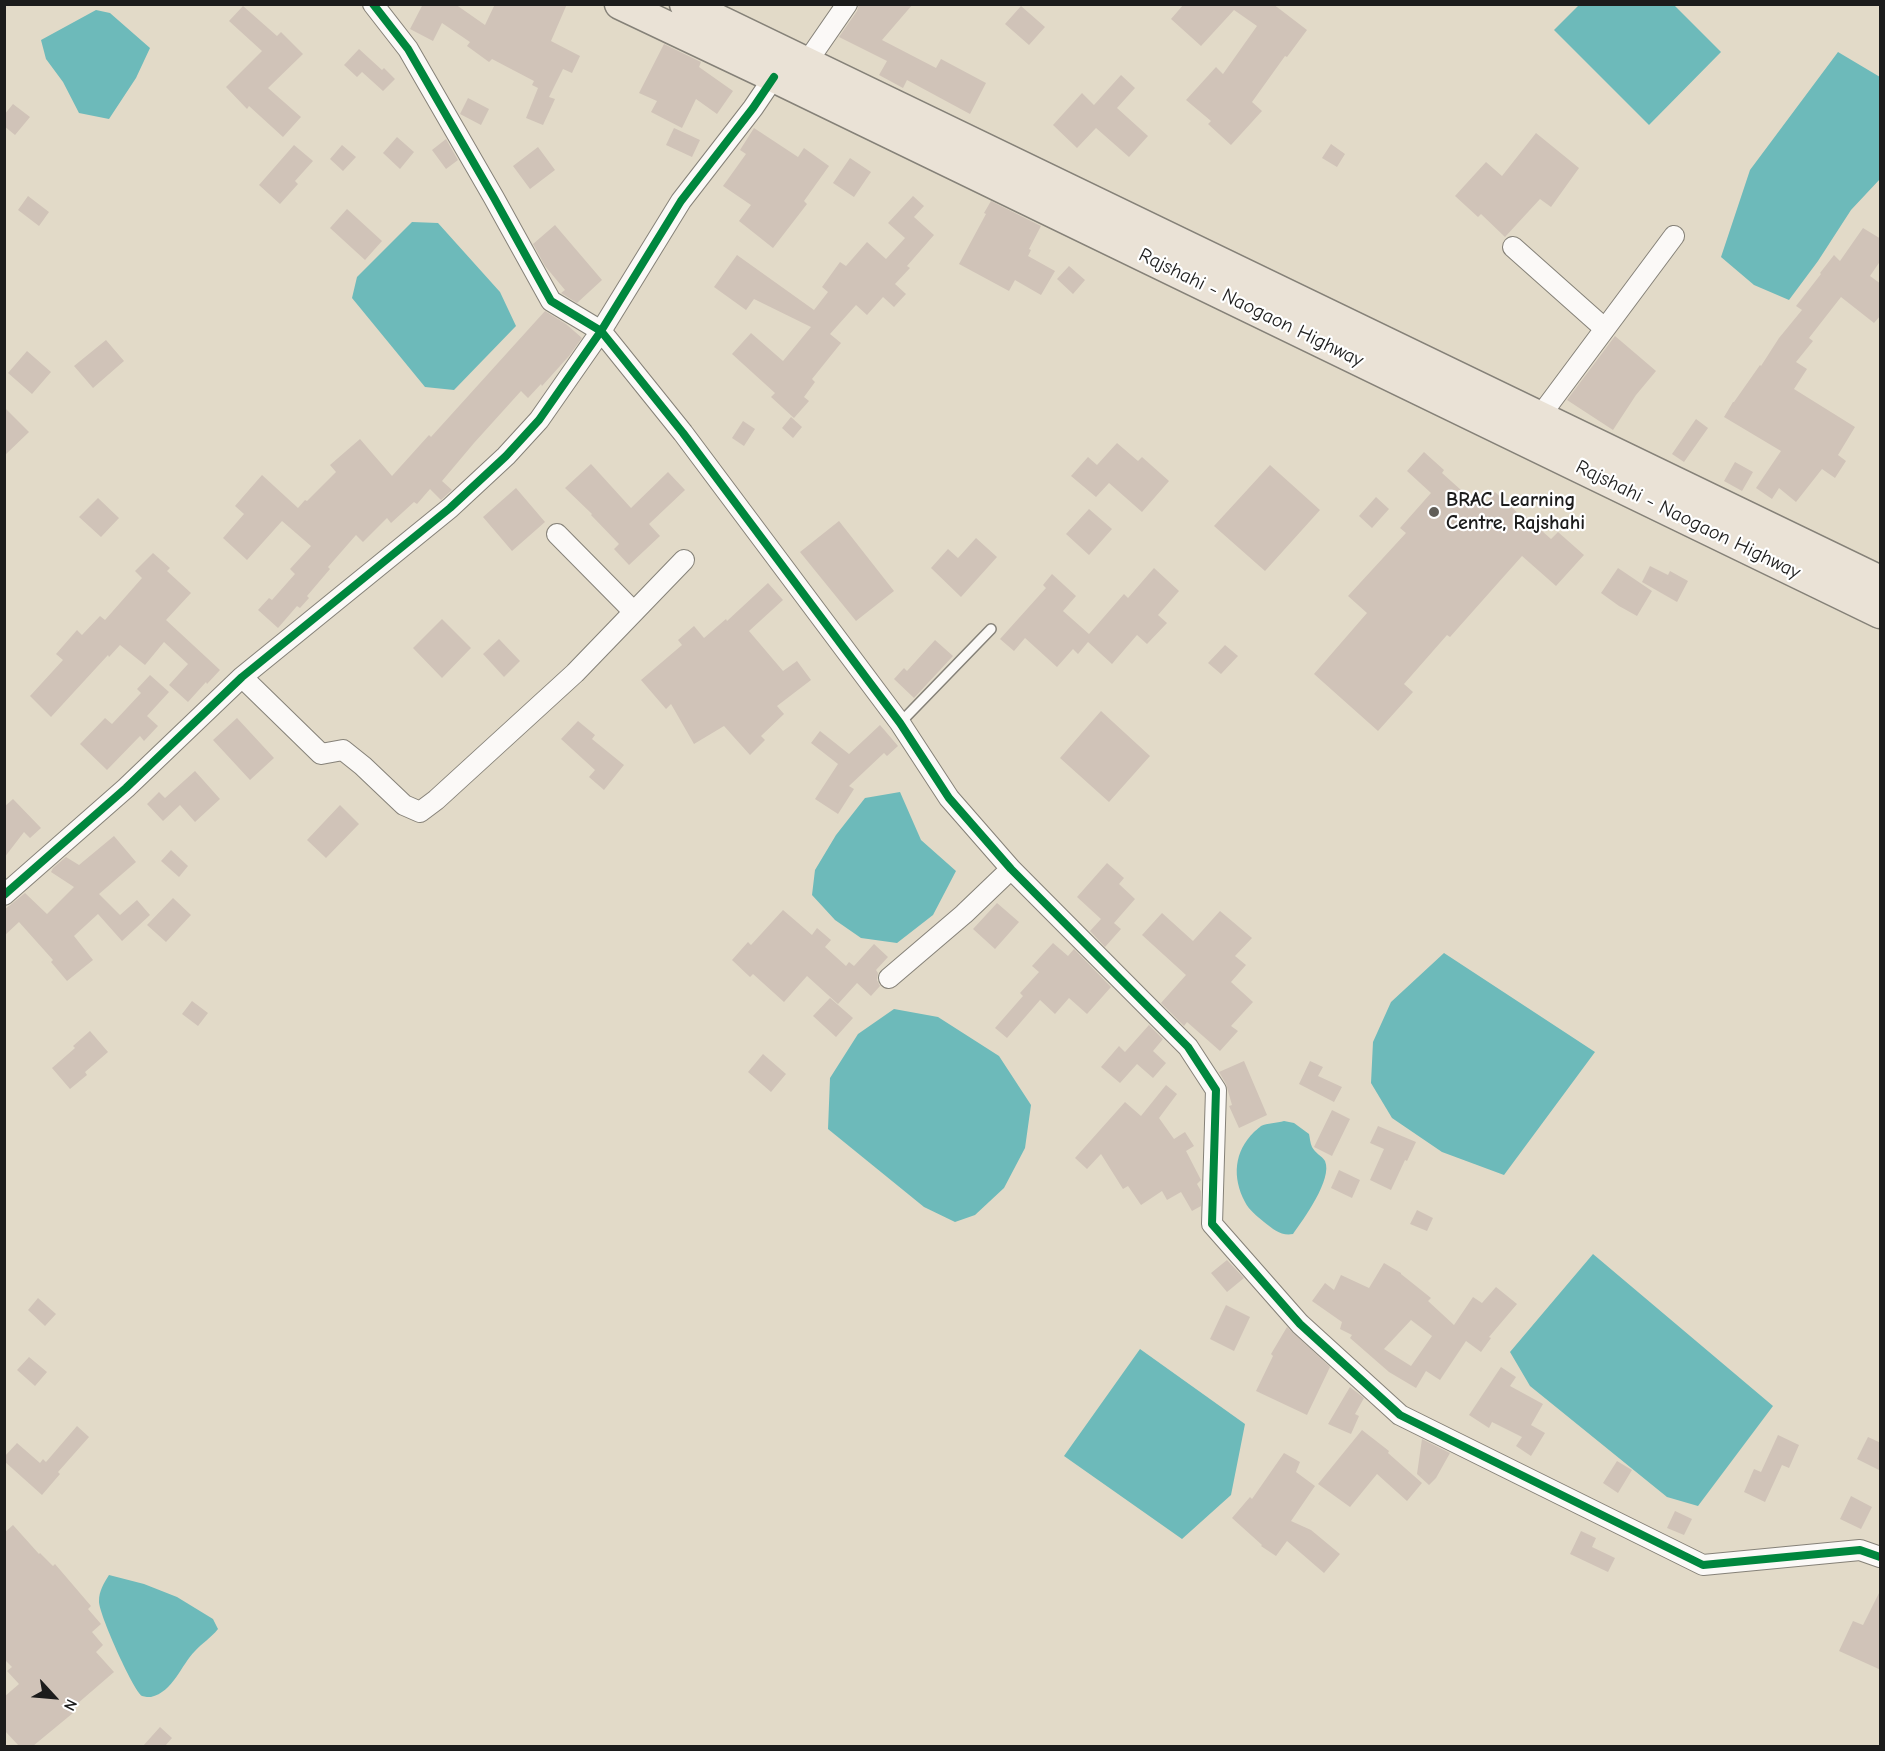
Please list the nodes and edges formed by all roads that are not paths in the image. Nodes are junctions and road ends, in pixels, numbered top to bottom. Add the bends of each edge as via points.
1 (373, 4) edge
2 (620, 4) edge
3 (685, 4) edge
4 (847, 4) edge
5 (807, 62) junction
6 (774, 77) junction
7 (951, 147) junction
8 (1674, 236) dead end
9 (1513, 247) dead end
10 (1604, 328) junction
11 (602, 332) junction
12 (1540, 416) junction
13 (557, 534) dead end
14 (684, 560) dead end
15 (1881, 581) edge
16 (634, 612) junction
17 (1881, 613) edge
18 (991, 629) dead end
19 (242, 677) junction
20 (900, 723) junction
21 (1011, 869) junction
22 (4, 895) edge
23 (889, 978) dead end
24 (1881, 1557) edge

1 - 11 street via 408,49 551,301
2 - 6 main road, Rajshahi - Naogaon Highway
3 - 5 main road, Rajshahi - Naogaon Highway
4 - 5 street
5 - 7 main road, Rajshahi - Naogaon Highway
6 - 7 main road, Rajshahi - Naogaon Highway
6 - 11 street via 681,201
7 - 12 main road, Rajshahi - Naogaon Highway
7 - 17 main road, Rajshahi - Naogaon Highway
8 - 10 street
9 - 10 street
10 - 12 street
11 - 19 street via 539,420 506,456 450,508
11 - 20 street via 683,433
12 - 15 main road, Rajshahi - Naogaon Highway
13 - 16 street
14 - 16 street
16 - 19 street via 574,673 420,812 404,805 343,750 321,754
18 - 20 lane
19 - 22 street via 135,780
20 - 21 street via 949,798
21 - 23 street
21 - 24 street via 1188,1047 1216,1090 1212,1224 1300,1324 1400,1415 1703,1565 1860,1550

